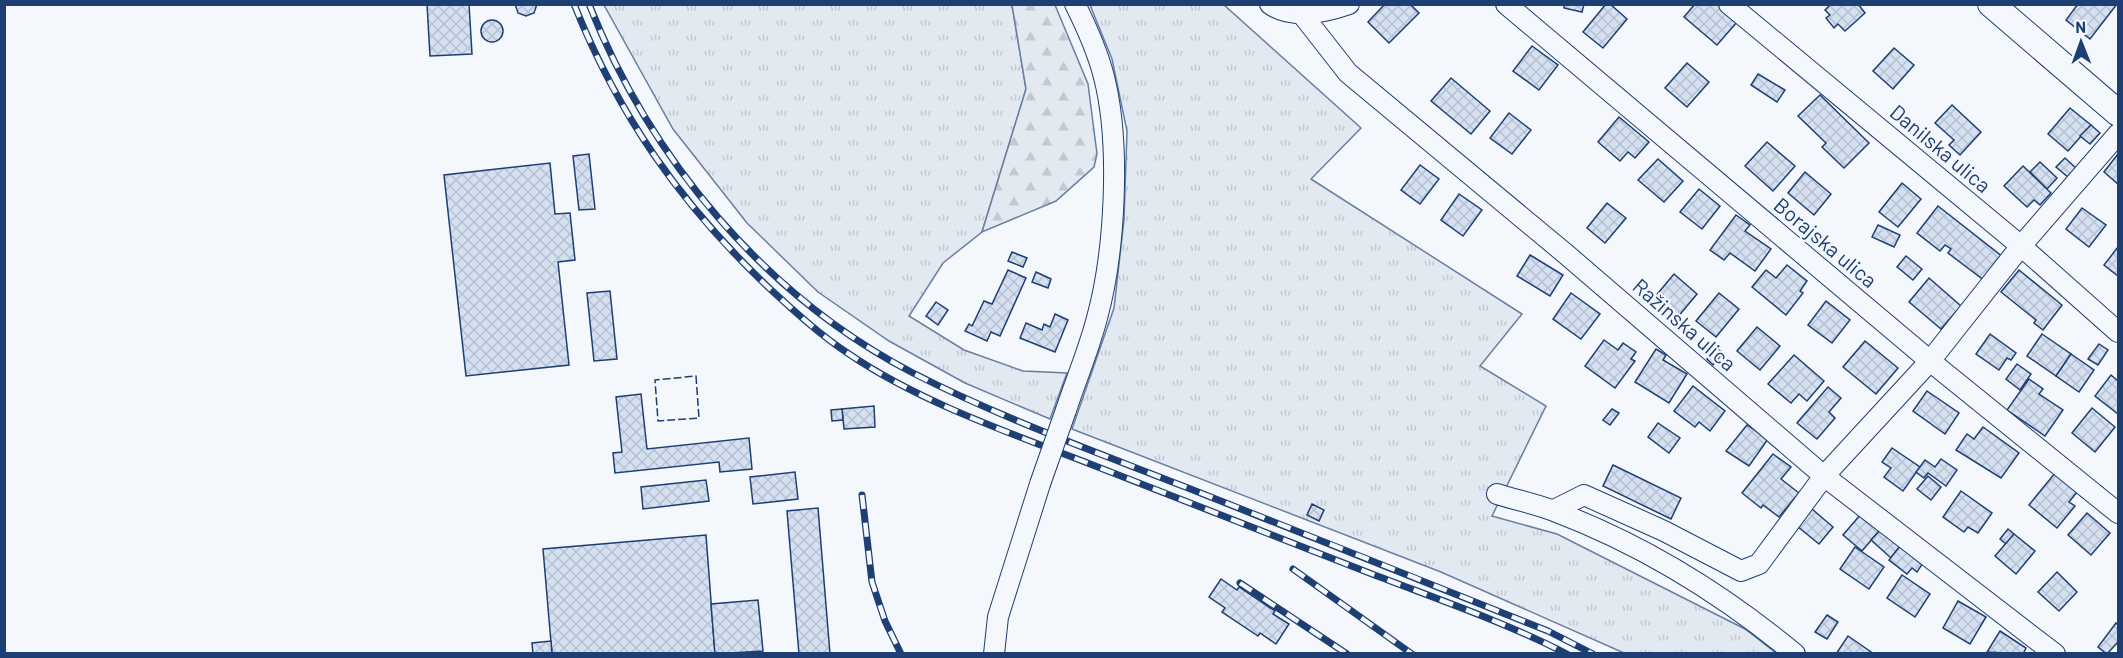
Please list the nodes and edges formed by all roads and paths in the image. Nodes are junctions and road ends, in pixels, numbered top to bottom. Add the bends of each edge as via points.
1 (1075, 4) edge
2 (1270, 4) edge
3 (1349, 4) edge
4 (1506, 4) edge
5 (1729, 4) edge
6 (1991, 4) edge
7 (1301, 13) junction
8 (2118, 113) edge
9 (2118, 134) edge
10 (2021, 246) junction
11 (2118, 332) edge
12 (1930, 361) junction
13 (1824, 476) junction
14 (1497, 494) dead end
15 (1554, 510) junction
16 (2118, 513) edge
17 (994, 654) edge
18 (1795, 654) edge
19 (2055, 654) edge

1 - 17 street, bridge via 1104,76 1112,128 1113,184 1106,272 1097,318 998,617
2 - 7 street
3 - 7 street via 1329,11
4 - 12 street, Borajska ulica
5 - 10 street, Danilska ulica
6 - 8 main road
7 - 13 street, Ražinska ulica via 1348,73
9 - 10 street
10 - 11 street, Danilska ulica
10 - 12 street
12 - 13 street
12 - 16 street, Borajska ulica
13 - 15 street via 1759,564 1741,571 1584,495
13 - 19 street, Ražinska ulica
14 - 15 street
15 - 18 street via 1640,550 1752,618

